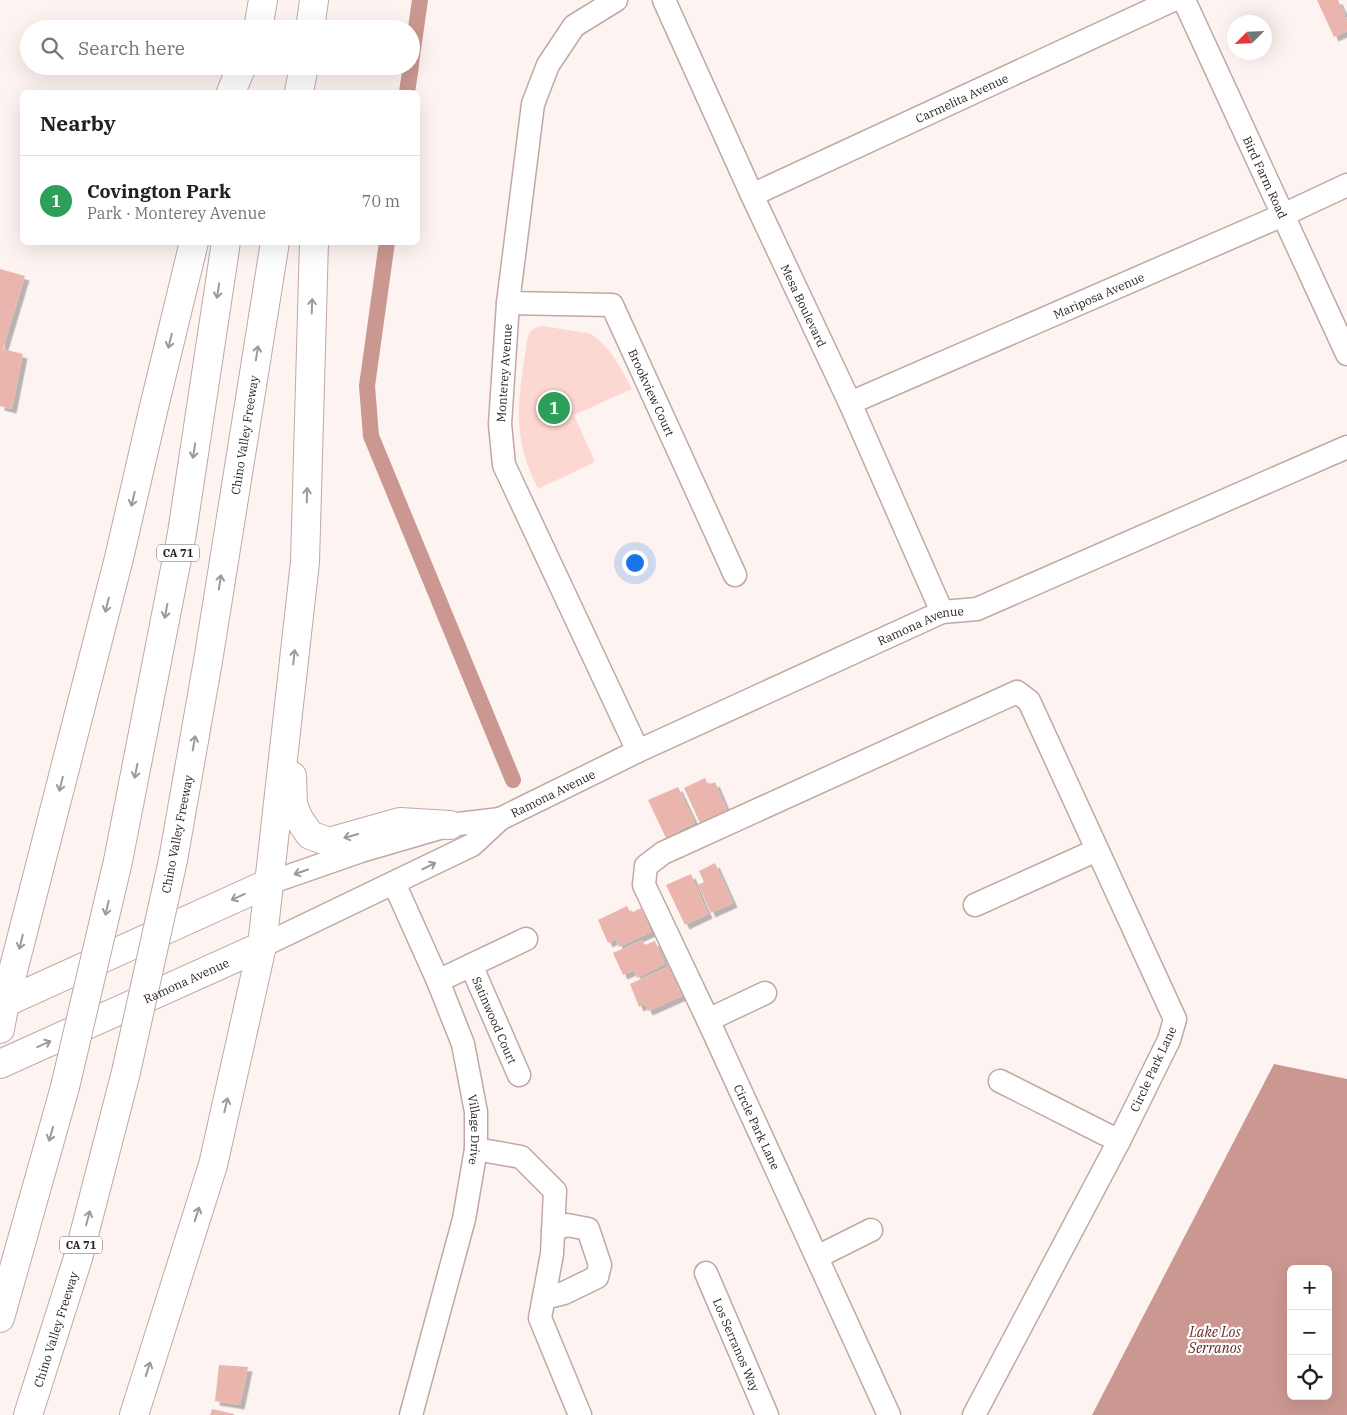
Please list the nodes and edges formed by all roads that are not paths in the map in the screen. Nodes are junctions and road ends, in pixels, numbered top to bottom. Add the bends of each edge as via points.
1 (263, 0) edge
2 (314, 0) edge
3 (321, 0) edge
4 (616, 0) edge
5 (664, 0) edge
6 (1173, 0) edge
7 (1184, 0) edge
8 (260, 20) edge
9 (311, 20) edge
10 (320, 20) edge
11 (238, 75) edge
12 (251, 75) edge
13 (302, 75) edge
14 (319, 75) edge
15 (232, 90) edge
16 (248, 90) edge
17 (299, 90) edge
18 (319, 90) edge
19 (1347, 185) edge
20 (752, 195) junction
21 (1283, 215) junction
22 (193, 245) edge
23 (226, 245) edge
24 (275, 245) edge
25 (314, 245) edge
26 (508, 303) junction
27 (1347, 354) edge
28 (850, 403) junction
29 (1347, 447) edge
30 (735, 575) dead end
31 (929, 584) junction
32 (942, 612) junction
33 (890, 636) junction
34 (289, 706) junction
35 (638, 752) junction
36 (500, 819) junction
37 (450, 825) junction
38 (1097, 850) junction
39 (269, 883) junction
40 (394, 883) junction
41 (975, 905) dead end
42 (526, 939) dead end
43 (262, 946) junction
44 (471, 965) junction
45 (438, 982) junction
46 (765, 993) dead end
47 (2, 1003) edge
48 (708, 1020) junction
49 (0, 1029) edge
50 (0, 1064) edge
51 (519, 1075) dead end
52 (1000, 1081) dead end
53 (1119, 1141) junction
54 (476, 1149) junction
55 (553, 1230) junction
56 (871, 1230) dead end
57 (817, 1257) junction
58 (706, 1273) dead end
59 (544, 1298) junction
60 (0, 1318) edge
61 (28, 1415) edge
62 (134, 1415) edge
63 (411, 1415) edge
64 (580, 1415) edge
65 (768, 1415) edge
66 (889, 1415) edge
67 (974, 1415) edge

1 - 8 main road
2 - 9 main road
3 - 10 main road
4 - 26 street, Monterey Avenue via 574,26 548,65 533,104
5 - 20 street, Mesa Boulevard
6 - 20 street, Carmelita Avenue
7 - 21 street, Bird Farm Road
11 - 15 main road
12 - 16 main road
13 - 17 main road
14 - 18 main road
19 - 21 street, Mariposa Avenue
20 - 28 street, Mesa Boulevard
21 - 27 street, Bird Farm Road
21 - 28 street, Mariposa Avenue
22 -> 47 main road via 120,558
23 -> 60 main road, CA 71, bridge via 182,533 118,860 65,1087
61 -> 24 main road, Chino Valley Freeway / CA 71, bridge via 78,1258 126,1072 173,860
34 -> 25 main road via 305,562
26 - 30 street, Brookview Court via 612,305
26 - 35 street, Monterey Avenue via 500,424 504,466
28 - 31 street, Mesa Boulevard
29 - 32 street, Ramona Avenue via 977,609
31 - 32 street, Mesa Boulevard
31 - 33 street via 925,605 918,615
32 - 33 street, Ramona Avenue
33 - 35 street, Ramona Avenue
37 -> 34 main road via 400,822 329,842 310,835 293,805
34 - 39 main road
35 - 36 street, Ramona Avenue
36 - 37 street, Ramona Avenue
40 -> 36 street, Ramona Avenue via 472,845
37 -> 39 street, Ramona Avenue
38 - 41 street
38 - 48 street, Circle Park Lane via 1029,700 1017,692 663,853 646,866 644,885
38 - 53 street, Circle Park Lane via 1176,1019
39 - 43 main road
39 -> 47 main road, Ramona Avenue
40 - 43 street, Ramona Avenue
40 - 45 street, Village Drive
42 - 44 street, Satinwood Court
50 -> 43 main road, Ramona Avenue
62 -> 43 main road via 213,1165
44 - 45 street, Satinwood Court
44 - 51 street, Satinwood Court
45 - 54 street, Village Drive via 463,1044 476,1112
46 - 48 street
47 - 49 main road
48 - 57 street, Circle Park Lane
52 - 53 street
53 - 67 street, Circle Park Lane
54 - 55 street via 521,1157 555,1191
54 - 63 street, Village Drive via 464,1219
55 - 59 street
55 - 59 street via 568,1225 588,1230 600,1264 597,1277 564,1293
56 - 57 street
57 - 66 street, Circle Park Lane
58 - 65 street, Los Serranos Way
59 - 64 street via 540,1318

